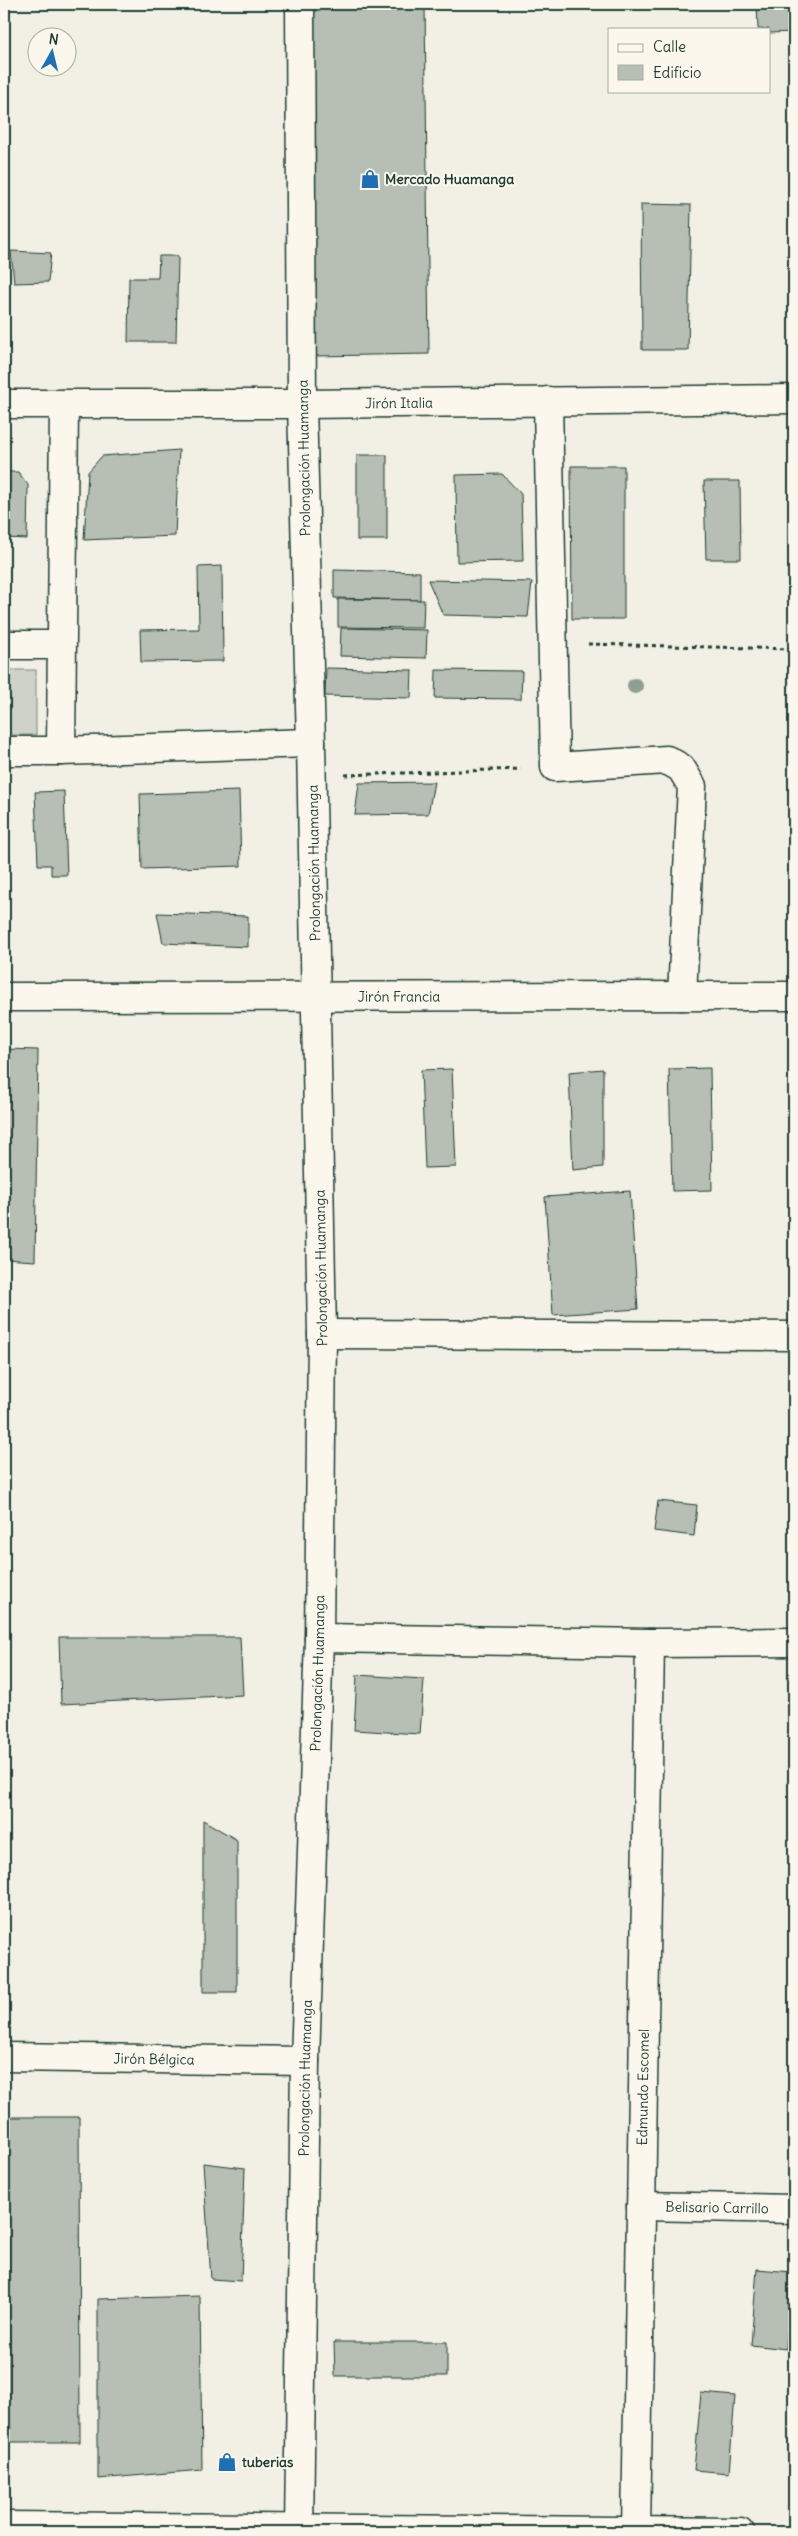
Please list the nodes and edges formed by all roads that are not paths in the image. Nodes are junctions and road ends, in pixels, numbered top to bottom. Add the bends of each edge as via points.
1 (300, 4) edge
2 (794, 400) edge
3 (548, 401) junction
4 (4, 404) edge
5 (64, 404) junction
6 (302, 404) junction
7 (4, 645) edge
8 (61, 645) junction
9 (311, 743) junction
10 (4, 751) edge
11 (61, 751) junction
12 (316, 996) junction
13 (682, 996) junction
14 (794, 996) edge
15 (4, 997) edge
16 (322, 1334) junction
17 (794, 1336) edge
18 (318, 1638) junction
19 (794, 1642) edge
20 (650, 1643) junction
21 (4, 2057) edge
22 (305, 2061) junction
23 (641, 2206) junction
24 (794, 2210) edge
25 (4, 2526) edge
26 (299, 2530) edge
27 (636, 2532) edge
28 (740, 2532) edge

1 - 6 street, Prolongación Huamanga
2 - 3 street, Jirón Italia
3 - 6 street, Jirón Italia
3 - 13 street via 555,767 667,760 681,768 692,786
4 - 5 street, Jirón Italia
5 - 6 street, Jirón Italia
5 - 8 street
6 - 9 street, Prolongación Huamanga
7 - 8 street
8 - 11 street
9 - 11 street
9 - 12 street, Prolongación Huamanga
10 - 11 street
12 - 13 street, Jirón Francia
12 - 15 street, Jirón Francia
12 - 16 street, Prolongación Huamanga
13 - 14 street, Jirón Francia
16 - 17 street
16 - 18 street, Prolongación Huamanga
18 - 20 street
18 - 22 street, Prolongación Huamanga
19 - 20 street
20 - 23 street, Edmundo Escomel
21 - 22 street, Jirón Bélgica
22 - 26 street, Prolongación Huamanga
23 - 24 street, Belisario Carrillo
23 - 27 street, Edmundo Escomel
25 - 26 street
26 - 27 street
27 - 28 street

